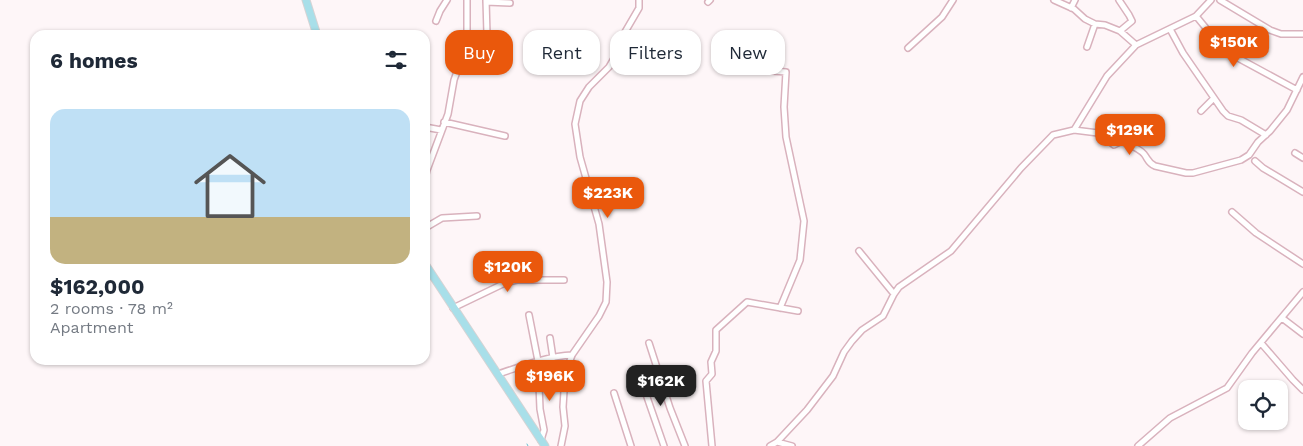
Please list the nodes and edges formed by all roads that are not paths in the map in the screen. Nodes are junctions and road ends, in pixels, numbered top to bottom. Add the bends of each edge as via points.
1 (306, 0) edge
2 (448, 0) edge
3 (467, 0) edge
4 (640, 0) edge
5 (953, 0) edge
6 (1054, 0) edge
7 (1075, 0) edge
8 (1118, 0) edge
9 (1202, 0) edge
10 (1211, 0) edge
11 (1220, 0) edge
12 (486, 1) edge
13 (510, 3) dead end
14 (1206, 4) junction
15 (1071, 8) junction
16 (1196, 16) junction
17 (436, 21) dead end
18 (1095, 24) junction
19 (1170, 29) junction
20 (315, 30) edge
21 (487, 30) edge
22 (1120, 31) junction
23 (1303, 34) edge
24 (1136, 45) junction
25 (1087, 46) dead end
26 (908, 48) dead end
27 (785, 72) edge
28 (1303, 77) edge
29 (1296, 90) junction
30 (1214, 98) junction
31 (1201, 111) dead end
32 (444, 122) junction
33 (430, 127) edge
34 (441, 130) junction
35 (1074, 130) junction
36 (1266, 135) junction
37 (505, 136) dead end
38 (1295, 153) dead end
39 (1303, 158) edge
40 (430, 161) edge
41 (1255, 161) dead end
42 (1303, 192) edge
43 (1232, 212) dead end
44 (477, 216) dead end
45 (430, 225) edge
46 (858, 252) dead end
47 (1303, 264) edge
48 (430, 272) edge
49 (564, 280) dead end
50 (1303, 292) edge
51 (894, 294) junction
52 (453, 308) junction
53 (780, 308) junction
54 (798, 311) dead end
55 (529, 314) dead end
56 (1282, 318) junction
57 (1303, 334) edge
58 (550, 338) dead end
59 (649, 343) dead end
60 (1261, 343) junction
61 (572, 355) junction
62 (553, 358) junction
63 (538, 361) junction
64 (498, 374) junction
65 (639, 374) dead end
66 (1303, 390) edge
67 (614, 393) dead end
68 (777, 442) junction
69 (543, 443) edge
70 (561, 446) edge
71 (631, 446) edge
72 (664, 446) edge
73 (685, 446) edge
74 (712, 446) edge
75 (770, 446) edge
76 (792, 446) edge
77 (1138, 446) edge

1 - 20 main road
2 - 17 street
3 - 32 street via 467,44
4 - 61 street via 625,32 624,43 609,67 580,101 576,124 580,158 599,224 608,282 606,302 600,316
5 - 26 street via 942,17
6 - 15 street
7 - 15 street
8 - 22 street via 1132,19
9 - 14 street
10 - 14 street
11 - 23 street via 1270,30 1282,34
12 - 13 street
12 - 21 street
14 - 16 street
15 - 18 street
16 - 19 street
16 - 29 street via 1210,33 1231,47 1238,58
18 - 22 street
18 - 25 street
19 - 24 street
19 - 30 street
22 - 24 street
24 - 35 street via 1107,76
27 - 53 street via 786,137 804,221 800,260
28 - 29 street
29 - 36 street via 1286,110
30 - 31 street
30 - 36 street via 1228,116
32 - 34 street
32 - 37 street
33 - 34 street
34 - 40 street
35 - 36 street via 1098,133 1114,145 1122,141 1144,154 1150,164 1186,173 1241,160
35 - 51 street via 1053,135 951,251 899,287
38 - 39 street
41 - 42 street
43 - 47 street via 1256,233
44 - 45 street via 442,218
46 - 51 street
48 - 52 main road
49 - 52 street via 505,283
50 - 56 street
51 - 68 street via 883,316 852,341 833,376
52 - 64 main road
53 - 54 street
53 - 74 street via 747,302 716,330 712,374 706,381
55 - 63 street
56 - 57 street
56 - 60 street
58 - 62 street
59 - 73 street
60 - 66 street
60 - 77 street via 1227,388 1170,418
61 - 62 street
61 - 70 street via 565,376 565,426
62 - 63 street
63 - 64 street
63 - 69 street
64 - 69 main road
65 - 72 street
67 - 71 street
68 - 75 street
68 - 76 street

